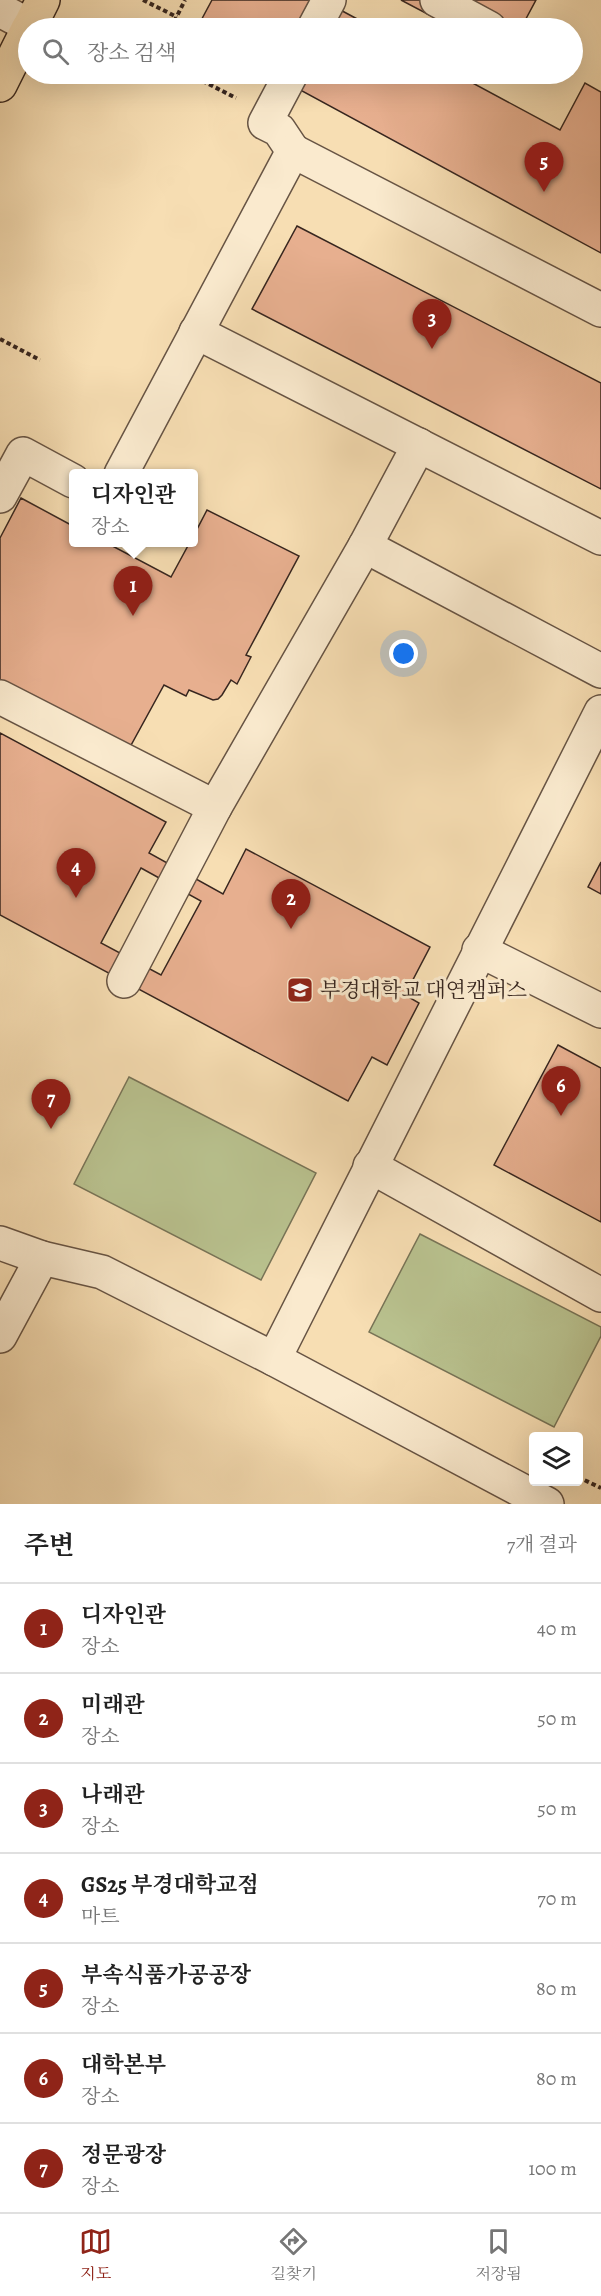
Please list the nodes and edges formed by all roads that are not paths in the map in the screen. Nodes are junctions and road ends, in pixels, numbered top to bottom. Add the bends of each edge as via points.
1 (329, 0) edge
2 (437, 0) edge
3 (0, 10) edge
4 (24, 18) edge
5 (319, 18) edge
6 (470, 18) edge
7 (18, 50) edge
8 (286, 84) edge
9 (0, 85) edge
10 (293, 151) junction
11 (601, 310) edge
12 (196, 332) junction
13 (419, 446) junction
14 (123, 469) edge
15 (69, 479) edge
16 (0, 496) edge
17 (601, 538) edge
18 (365, 546) junction
19 (601, 670) edge
20 (0, 697) edge
21 (600, 715) edge
22 (215, 807) junction
23 (479, 950) junction
24 (124, 981) dead end
25 (601, 1011) edge
26 (370, 1166) junction
27 (0, 1243) edge
28 (42, 1258) junction
29 (601, 1294) edge
30 (0, 1336) edge
31 (274, 1359) junction
32 (547, 1504) edge

1 - 5 street
2 - 6 street
3 - 4 street
7 - 9 main road
8 - 10 street via 265,123 279,130
10 - 11 street
10 - 12 street
12 - 13 street
12 - 14 street
13 - 17 street
13 - 18 street
15 - 16 street via 23,454
18 - 19 street
18 - 22 street
20 - 22 street
21 - 23 street
22 - 24 street
23 - 25 street
23 - 26 street
26 - 29 street
26 - 31 street
27 - 28 street
28 - 30 street
28 - 31 street via 102,1272
31 - 32 street

